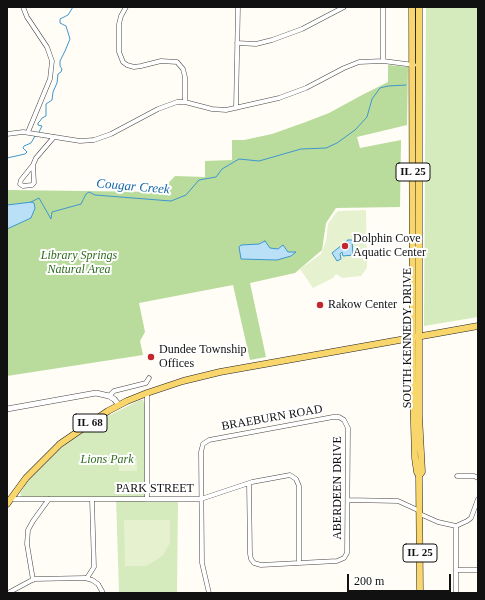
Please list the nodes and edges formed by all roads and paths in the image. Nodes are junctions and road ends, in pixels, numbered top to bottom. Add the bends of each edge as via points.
1 (23, 7) edge
2 (126, 7) edge
3 (238, 7) edge
4 (344, 7) edge
5 (383, 7) edge
6 (412, 7) edge
7 (419, 7) edge
8 (237, 43) junction
9 (383, 61) junction
10 (415, 65) junction
11 (185, 102) junction
12 (236, 108) junction
13 (28, 132) junction
14 (7, 134) edge
15 (54, 137) junction
16 (33, 165) junction
17 (478, 326) edge
18 (416, 337) junction
19 (149, 378) dead end
20 (147, 393) junction
21 (109, 396) junction
22 (118, 405) junction
23 (7, 409) edge
24 (343, 420) joint
25 (457, 476) dead end
26 (478, 478) edge
27 (249, 483) junction
28 (49, 499) junction
29 (92, 499) junction
30 (147, 499) junction
31 (201, 499) junction
32 (478, 499) edge
33 (348, 500) junction
34 (9, 501) edge
35 (420, 513) junction
36 (456, 526) junction
37 (299, 562) junction
38 (456, 570) junction
39 (478, 570) edge
40 (87, 578) junction
41 (33, 580) junction
42 (8, 593) edge
43 (103, 593) edge
44 (208, 593) edge
45 (420, 593) edge
46 (456, 593) edge

1 - 13 street via 52,61 50,79
2 - 11 street via 119,24 118,52 123,62 134,67 161,61 177,62 183,69
3 - 8 street
4 - 8 street via 302,29 267,41 256,44
5 - 9 street
6 - 10 main road, SOUTH KENNEDY DRIVE / IL 25
7 - 10 main road, SOUTH KENNEDY DRIVE / IL 25
8 - 12 street
9 - 10 street
9 - 12 street via 364,61 351,65 293,93
10 - 18 main road, SOUTH KENNEDY DRIVE / IL 25
11 - 12 street via 212,109
11 - 15 street via 165,106 94,140 80,141
13 - 14 street
13 - 15 street
15 - 16 street
16 - 16 street via 34,183 23,186 20,180
17 - 18 main road, IL 68
18 - 20 main road, IL 68 via 196,377
18 - 35 main road, SOUTH KENNEDY DRIVE / IL 25 via 422,472 419,476
19 - 21 street via 147,383 114,391
20 - 22 main road, IL 68
20 - 30 street
21 - 22 street
21 - 23 street via 92,394
22 - 34 main road, IL 68 via 59,445 26,478
24 - 31 street, BRAEBURN ROAD via 333,417 212,439 204,443 201,452
24 - 33 street, ABERDEEN DRIVE via 348,427
25 - 26 street
27 - 31 street, PARK STREET
27 - 37 street via 250,554 253,562 261,565
27 - 37 street, PARK STREET via 285,476 295,478 298,486
28 - 29 street, PARK STREET
28 - 34 street, PARK STREET
28 - 41 street via 28,530 27,544
29 - 30 street, PARK STREET
29 - 40 street via 94,567
30 - 31 street, PARK STREET
31 - 44 street via 202,565
32 - 36 street via 471,518
33 - 35 street via 398,500
33 - 37 street, ABERDEEN DRIVE via 348,548 344,558 337,561
35 - 36 street via 438,522
35 - 45 main road, SOUTH KENNEDY DRIVE / IL 25
36 - 38 street
38 - 39 street
38 - 46 street
40 - 41 street
40 - 43 street via 98,584
41 - 42 street

